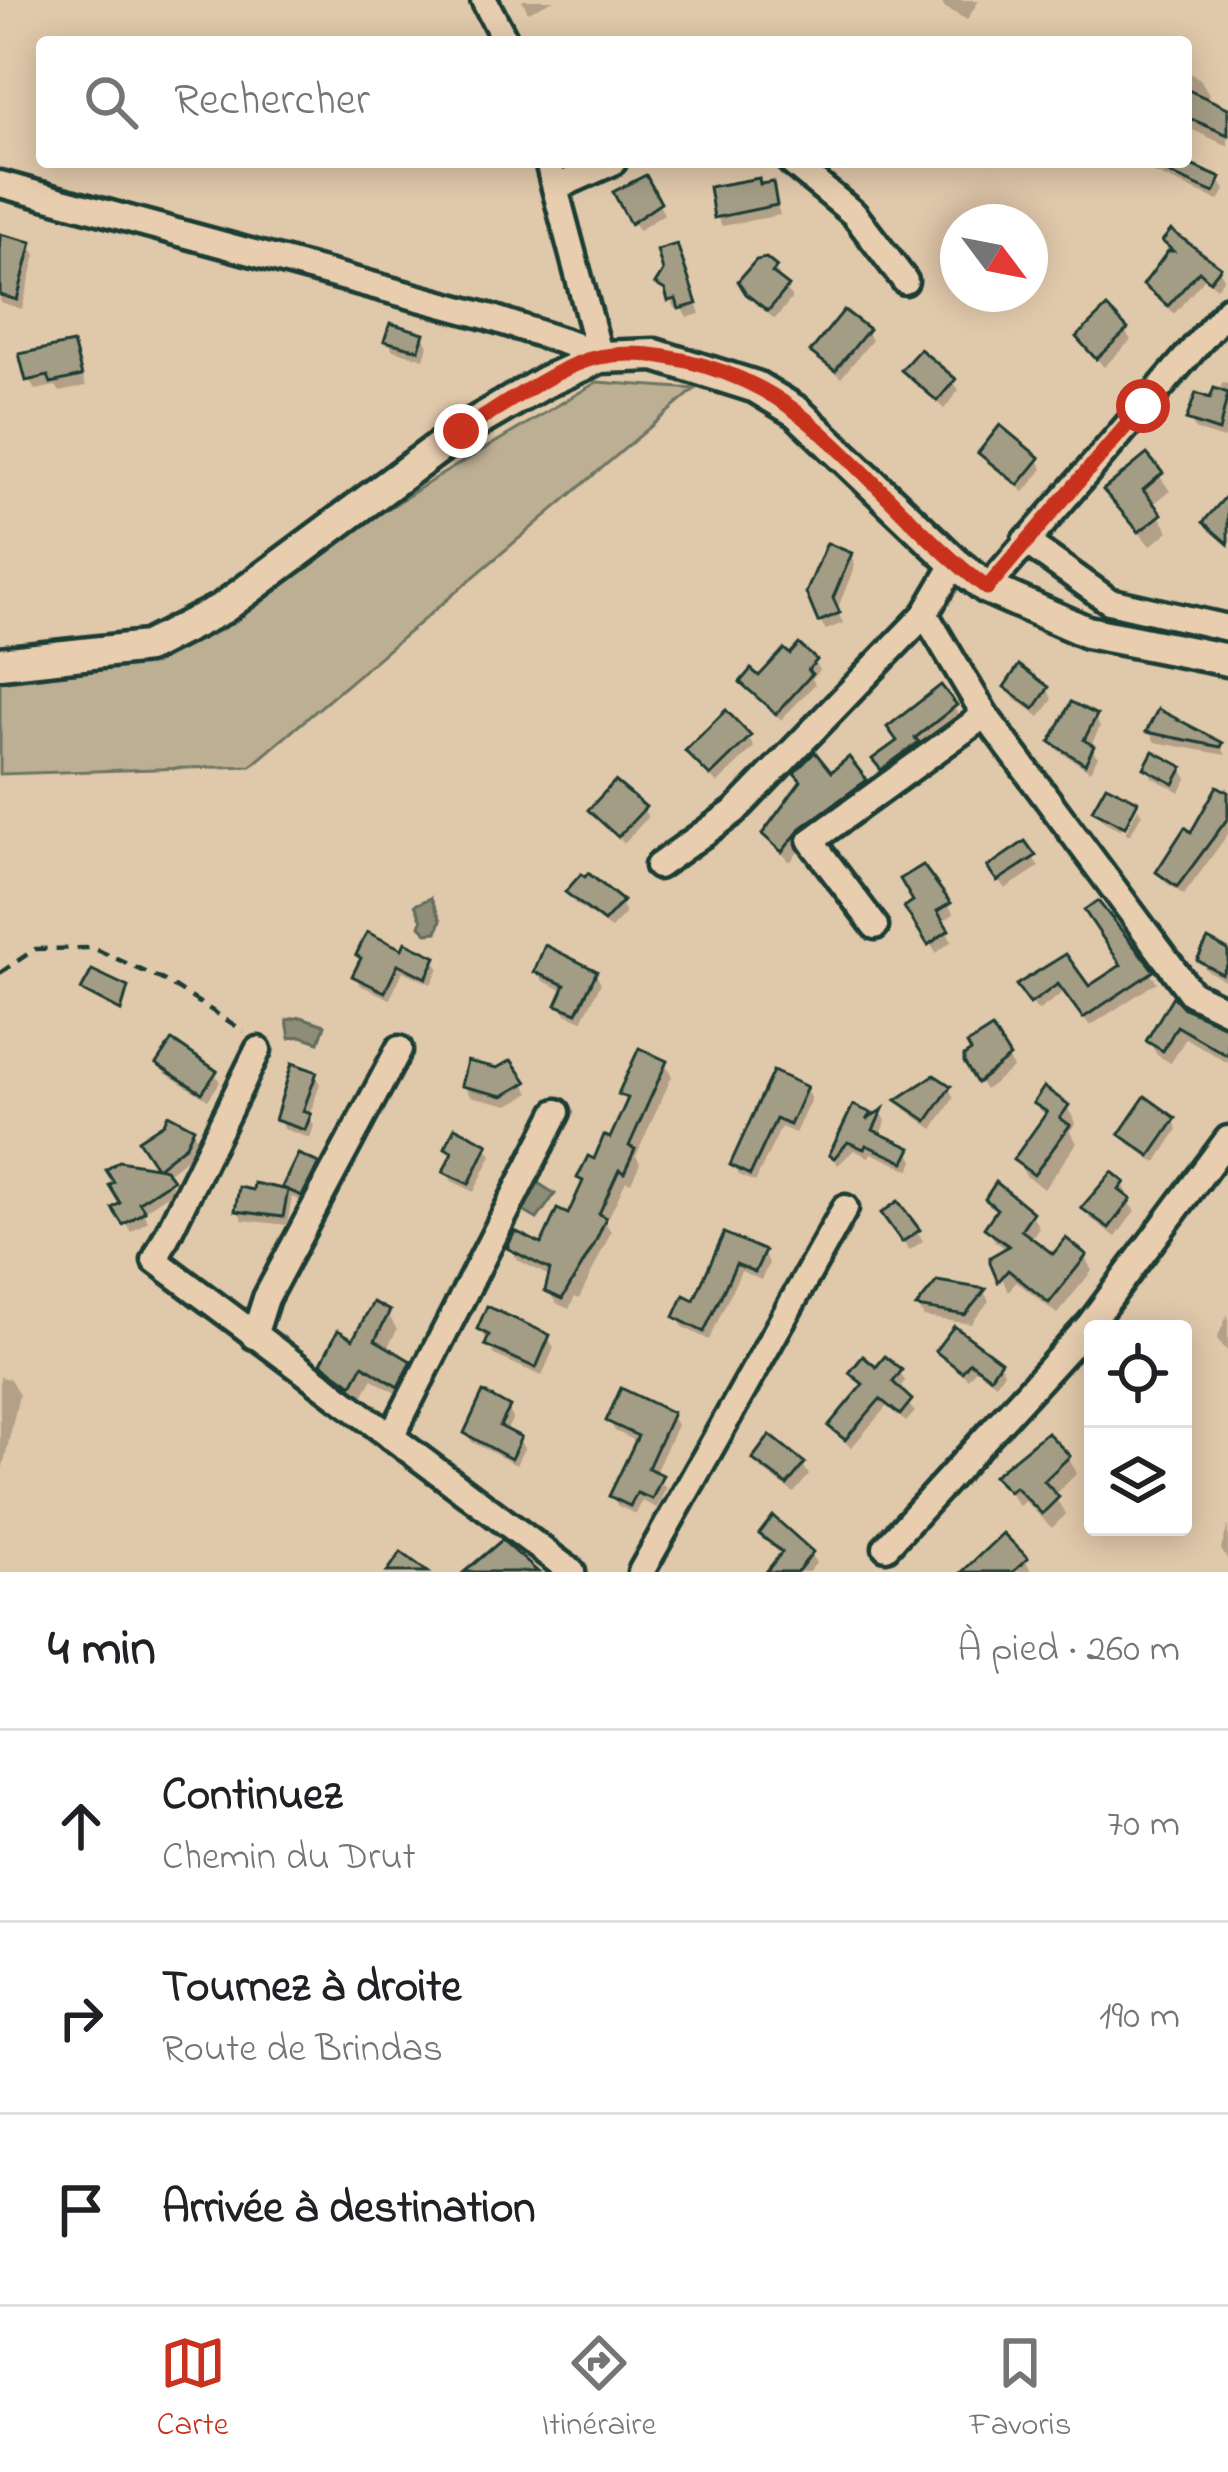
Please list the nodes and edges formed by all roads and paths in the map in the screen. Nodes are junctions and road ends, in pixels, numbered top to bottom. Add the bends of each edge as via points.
1 (484, 0) edge
2 (503, 36) edge
3 (550, 168) edge
4 (600, 168) edge
5 (798, 168) edge
6 (0, 184) edge
7 (557, 188) junction
8 (905, 281) dead end
9 (1228, 309) edge
10 (592, 359) junction
11 (1025, 541) junction
12 (955, 563) junction
13 (987, 588) junction
14 (925, 614) junction
15 (1228, 628) edge
16 (1228, 661) edge
17 (0, 663) edge
18 (985, 715) junction
19 (658, 866) dead end
20 (875, 926) dead end
21 (0, 973) edge
22 (1228, 1011) edge
23 (399, 1049) dead end
24 (258, 1050) joint
25 (557, 1112) dead end
26 (1228, 1139) edge
27 (845, 1208) dead end
28 (254, 1336) junction
29 (391, 1437) junction
30 (886, 1546) dead end
31 (572, 1572) edge
32 (641, 1572) edge

1 - 2 street
3 - 7 street
4 - 7 street
5 - 8 street via 854,214
6 - 10 street via 488,317 574,345
7 - 10 street
9 - 11 street
10 - 12 main road via 656,355 756,387 797,412
10 - 17 main road via 461,431 223,608 148,647
11 - 13 street
11 - 15 street via 1109,601
12 - 13 main road
12 - 14 street
13 - 16 main road via 1088,632
14 - 18 street
14 - 19 street via 735,811
18 - 20 street via 811,842
18 - 22 street via 1191,993
21 - 24 path via 35,949 93,948 243,1029
23 - 28 street via 266,1298
24 - 28 street via 154,1260
25 - 29 street
26 - 30 street via 1090,1324
27 - 32 street
28 - 29 street
29 - 31 street

